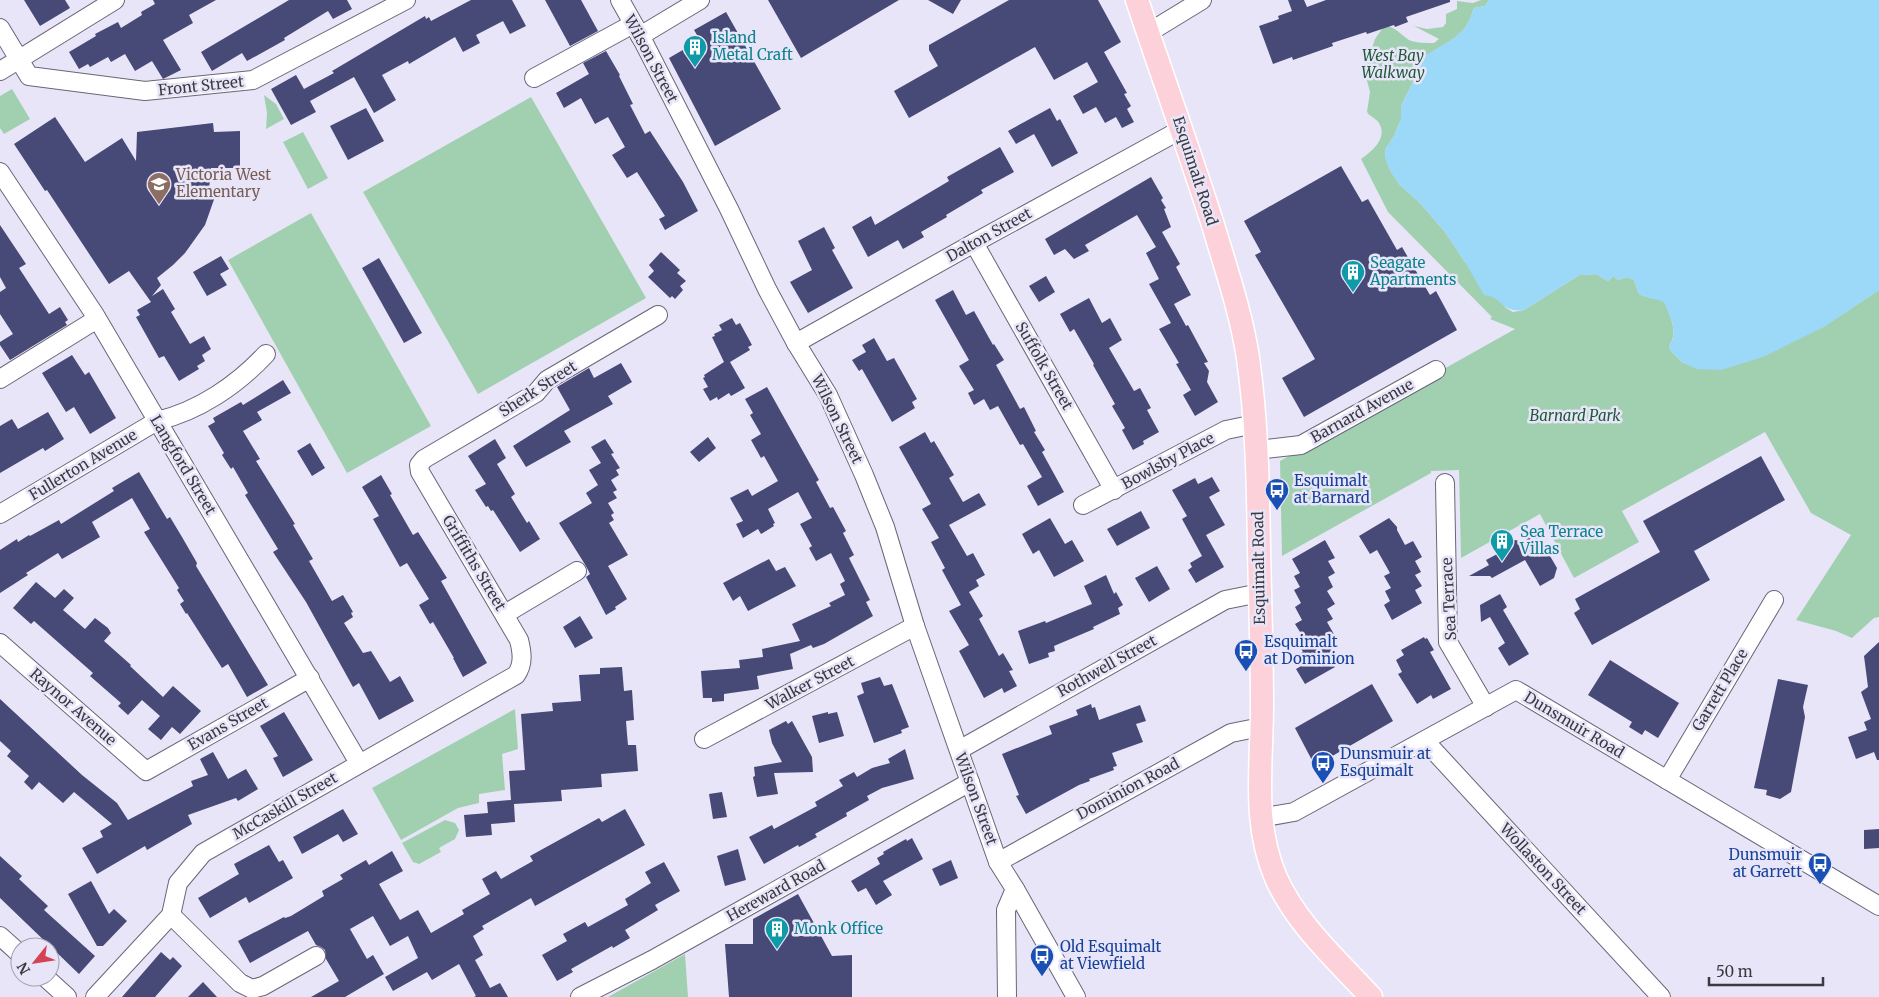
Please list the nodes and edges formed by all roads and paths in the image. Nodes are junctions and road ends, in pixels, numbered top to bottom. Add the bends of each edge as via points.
1 (115, 0) edge
2 (406, 0) edge
3 (620, 0) edge
4 (700, 0) edge
5 (1137, 0) edge
6 (1202, 0) edge
7 (0, 28) edge
8 (637, 30) junction
9 (1148, 33) junction
10 (17, 59) junction
11 (0, 71) edge
12 (534, 78) dead end
13 (1182, 129) junction
14 (0, 172) edge
15 (974, 243) junction
16 (658, 315) dead end
17 (97, 319) junction
18 (796, 343) junction
19 (266, 354) dead end
20 (1436, 370) dead end
21 (0, 379) edge
22 (157, 421) junction
23 (1255, 424) junction
24 (1257, 450) junction
25 (419, 465) joint
26 (1445, 483) dead end
27 (1114, 490) junction
28 (1083, 505) dead end
29 (0, 514) edge
30 (577, 571) dead end
31 (1260, 593) junction
32 (1774, 600) dead end
33 (505, 614) junction
34 (915, 626) junction
35 (0, 643) edge
36 (521, 664) joint
37 (310, 678) junction
38 (1486, 707) junction
39 (1261, 727) junction
40 (704, 739) dead end
41 (1425, 741) junction
42 (958, 750) junction
43 (359, 763) junction
44 (146, 771) joint
45 (1666, 780) junction
46 (970, 782) junction
47 (1260, 818) junction
48 (998, 862) junction
49 (1015, 888) junction
50 (1879, 906) edge
51 (170, 915) junction
52 (0, 936) edge
53 (10, 945) edge
54 (316, 956) dead end
55 (56, 987) edge
56 (67, 997) edge
57 (95, 997) edge
58 (580, 997) edge
59 (1007, 997) edge
60 (1076, 997) edge
61 (1371, 997) edge
62 (1661, 997) edge

1 - 10 street
2 - 10 street, Front Street via 253,80 145,91 29,76
3 - 8 street, Wilson Street
4 - 8 street
5 - 9 main road, Esquimalt Road
6 - 9 street
7 - 10 street
8 - 12 street
8 - 18 street, Wilson Street
9 - 13 main road, Esquimalt Road
10 - 11 street
13 - 15 street, Dalton Street
13 - 23 main road, Esquimalt Road via 1236,301 1248,357
14 - 17 street, Langford Street
15 - 18 street, Dalton Street
15 - 27 street, Suffolk Street
16 - 25 street, Sherk Street via 547,380 536,393
17 - 21 street
17 - 22 street, Langford Street
18 - 34 street, Wilson Street via 828,395 864,475 885,527
19 - 22 street, Fullerton Avenue via 234,384 182,413
20 - 24 street, Barnard Avenue via 1301,445
22 - 29 street, Fullerton Avenue
22 - 37 street, Langford Street
23 - 24 main road, Esquimalt Road
23 - 27 street, Bowlsby Place via 1226,430
24 - 31 main road, Esquimalt Road
25 - 33 street, Griffiths Street via 420,472
26 - 38 street, Sea Terrace via 1448,642
27 - 28 street, Bowlsby Place
30 - 33 street
31 - 39 main road, Esquimalt Road
31 - 42 street, Rothwell Street via 1225,600
32 - 45 street, Garrett Place
33 - 36 street, Griffiths Street via 520,640
34 - 40 street, Walker Street
34 - 42 street, Wilson Street
35 - 44 street, Raynor Avenue
36 - 43 street, McCaskill Street via 516,675
37 - 43 street, Langford Street
37 - 44 street, Evans Street
38 - 41 street, Dunsmuir Road
38 - 45 street, Dunsmuir Road via 1516,690
39 - 47 main road, Esquimalt Road
39 - 48 street, Dominion Road via 1231,733
41 - 47 street, Dunsmuir Road via 1294,812
41 - 62 street, Wollaston Street
42 - 46 street, Wilson Street
43 - 51 street, McCaskill Street via 202,853 178,883
45 - 50 street, Dunsmuir Road
46 - 48 street, Wilson Street
46 - 58 street, Hereward Road
47 - 61 main road, Esquimalt Road via 1269,860 1292,907 1313,935
48 - 49 street, Wilson Street
49 - 59 street via 1006,910
49 - 60 street, Wilson Street
51 - 54 street via 240,983 252,989 264,986
51 - 57 street, McCaskill Street
52 - 53 street
55 - 56 street

